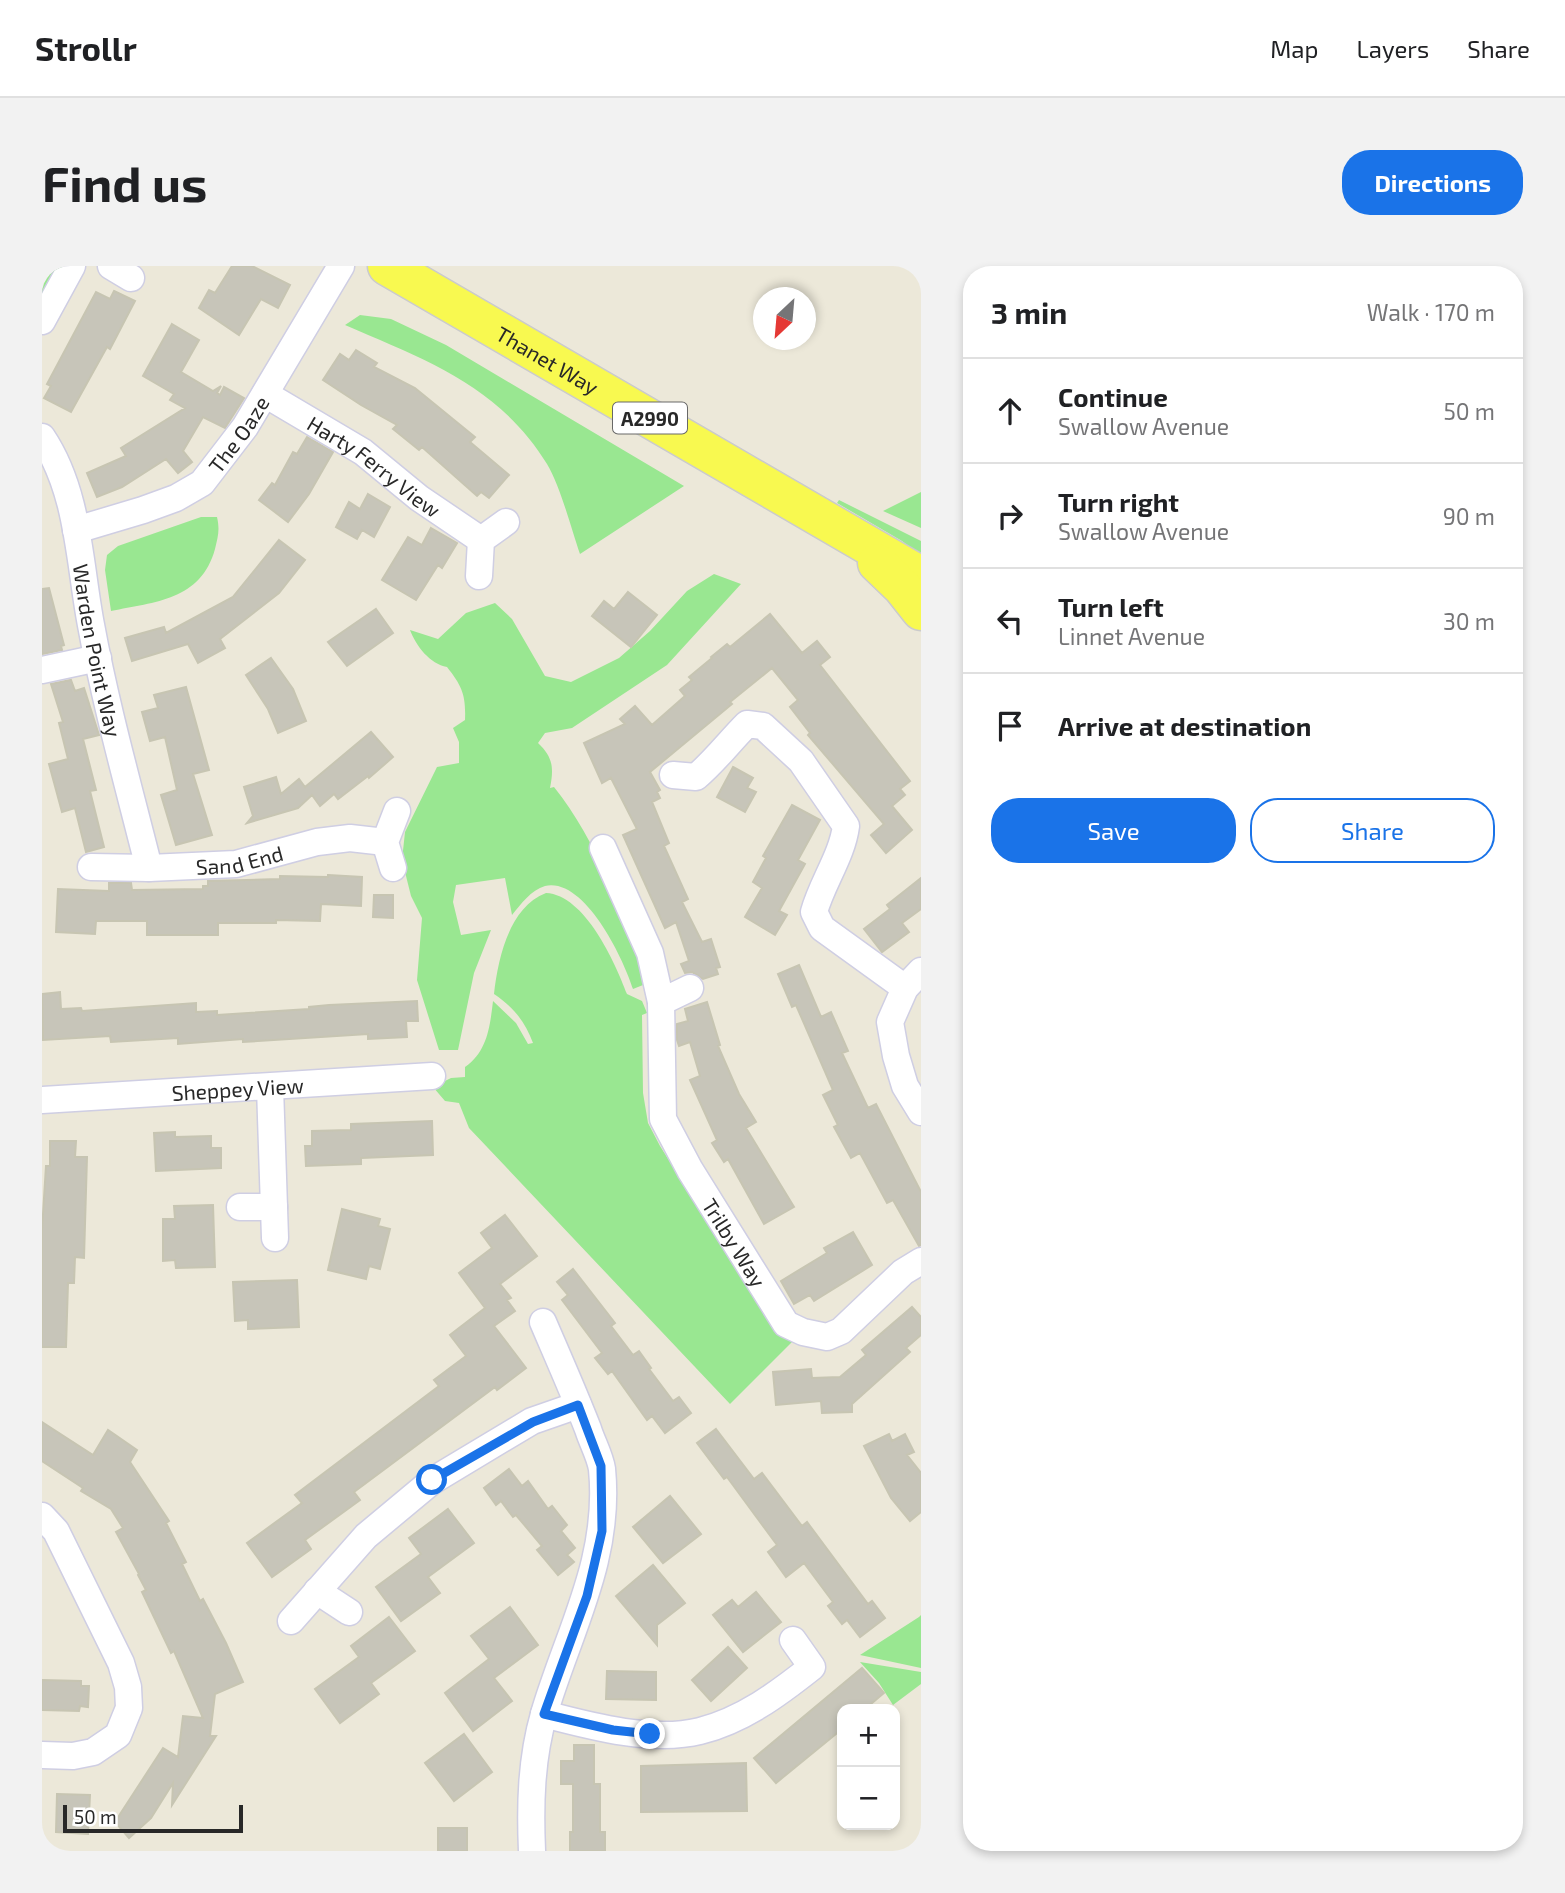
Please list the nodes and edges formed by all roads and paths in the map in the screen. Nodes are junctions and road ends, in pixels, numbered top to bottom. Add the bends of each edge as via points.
1 (72, 266) edge
2 (341, 266) edge
3 (387, 266) edge
4 (42, 321) edge
5 (265, 394) junction
6 (42, 437) edge
7 (818, 515) junction
8 (506, 522) dead end
9 (76, 530) junction
10 (481, 540) junction
11 (479, 576) dead end
12 (921, 576) edge
13 (921, 611) edge
14 (98, 657) junction
15 (42, 670) edge
16 (673, 775) dead end
17 (397, 811) dead end
18 (386, 842) junction
19 (603, 848) dead end
20 (91, 867) dead end
21 (149, 868) junction
22 (393, 868) dead end
23 (913, 979) edge
24 (690, 988) dead end
25 (661, 1002) junction
26 (432, 1076) dead end
27 (270, 1087) junction
28 (42, 1100) edge
29 (921, 1112) edge
30 (240, 1207) dead end
31 (274, 1207) junction
32 (275, 1238) dead end
33 (921, 1261) edge
34 (543, 1322) dead end
35 (578, 1405) junction
36 (42, 1516) edge
37 (317, 1591) junction
38 (349, 1612) dead end
39 (291, 1621) dead end
40 (793, 1640) dead end
41 (544, 1714) junction
42 (42, 1755) edge
43 (532, 1851) edge

1 - 4 street
2 - 5 street, The Oaze
3 - 7 main road, Thanet Way / A2990
5 - 9 street, The Oaze via 202,483 143,510
5 - 10 street, Harty Ferry View via 363,452
6 - 9 street, Warden Point Way via 63,477
7 - 12 main road, Thanet Way / A2990
7 - 13 main road, Thanet Way / A2990 via 884,570
8 - 10 street
9 - 14 street, Warden Point Way
10 - 11 street
14 - 15 street
14 - 21 street, Warden Point Way
16 - 23 street via 696,778 747,724 763,726 801,761 846,826 844,843 814,912 822,928
17 - 18 street
18 - 21 street, Sand End via 350,838 236,864
18 - 22 street
19 - 25 street, Trilby Way via 650,953
20 - 21 street, Sand End
23 - 29 street via 890,1023 905,1086
24 - 25 street
25 - 33 street, Trilby Way via 663,1119 786,1324 827,1337 841,1331 903,1272
26 - 27 street, Sheppey View
27 - 28 street, Sheppey View
27 - 31 street
30 - 31 street
31 - 32 street
34 - 35 street
35 - 37 street via 533,1422 432,1480 366,1536
35 - 41 street via 601,1466 602,1531 587,1596
36 - 42 street via 56,1531 121,1663 129,1708 118,1735 93,1752
37 - 38 street
37 - 39 street
40 - 41 street via 812,1667 754,1709 698,1732 613,1730
41 - 43 street via 530,1798

